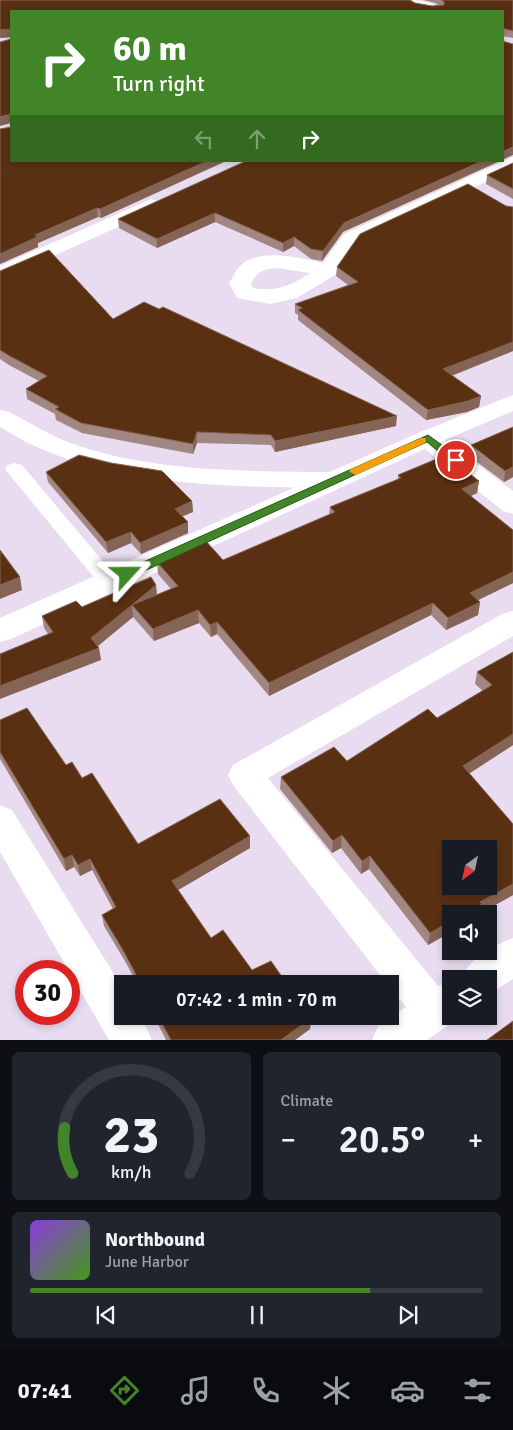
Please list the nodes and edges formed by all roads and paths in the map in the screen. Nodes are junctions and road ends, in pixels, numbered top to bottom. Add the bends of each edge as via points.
1 (410, 0) edge
2 (433, 10) edge
3 (509, 161) edge
4 (172, 196) edge
5 (328, 271) dead end
6 (0, 274) edge
7 (513, 402) edge
8 (0, 417) edge
9 (428, 438) junction
10 (16, 469) dead end
11 (336, 480) junction
12 (513, 505) edge
13 (110, 582) junction
14 (513, 622) edge
15 (0, 631) edge
16 (0, 820) edge
17 (513, 956) edge
18 (494, 970) edge
19 (442, 1005) edge
20 (442, 1007) edge
21 (132, 1040) edge
22 (392, 1040) edge

1 - 2 street
3 - 5 street via 476,188 351,238
4 - 6 street
7 - 9 street
8 - 11 street via 60,448 139,468 247,479
9 - 11 street
9 - 12 street
10 - 13 lane
11 - 13 street
13 - 15 street
14 - 19 street via 246,775
16 - 21 street
17 - 18 street
20 - 22 street

